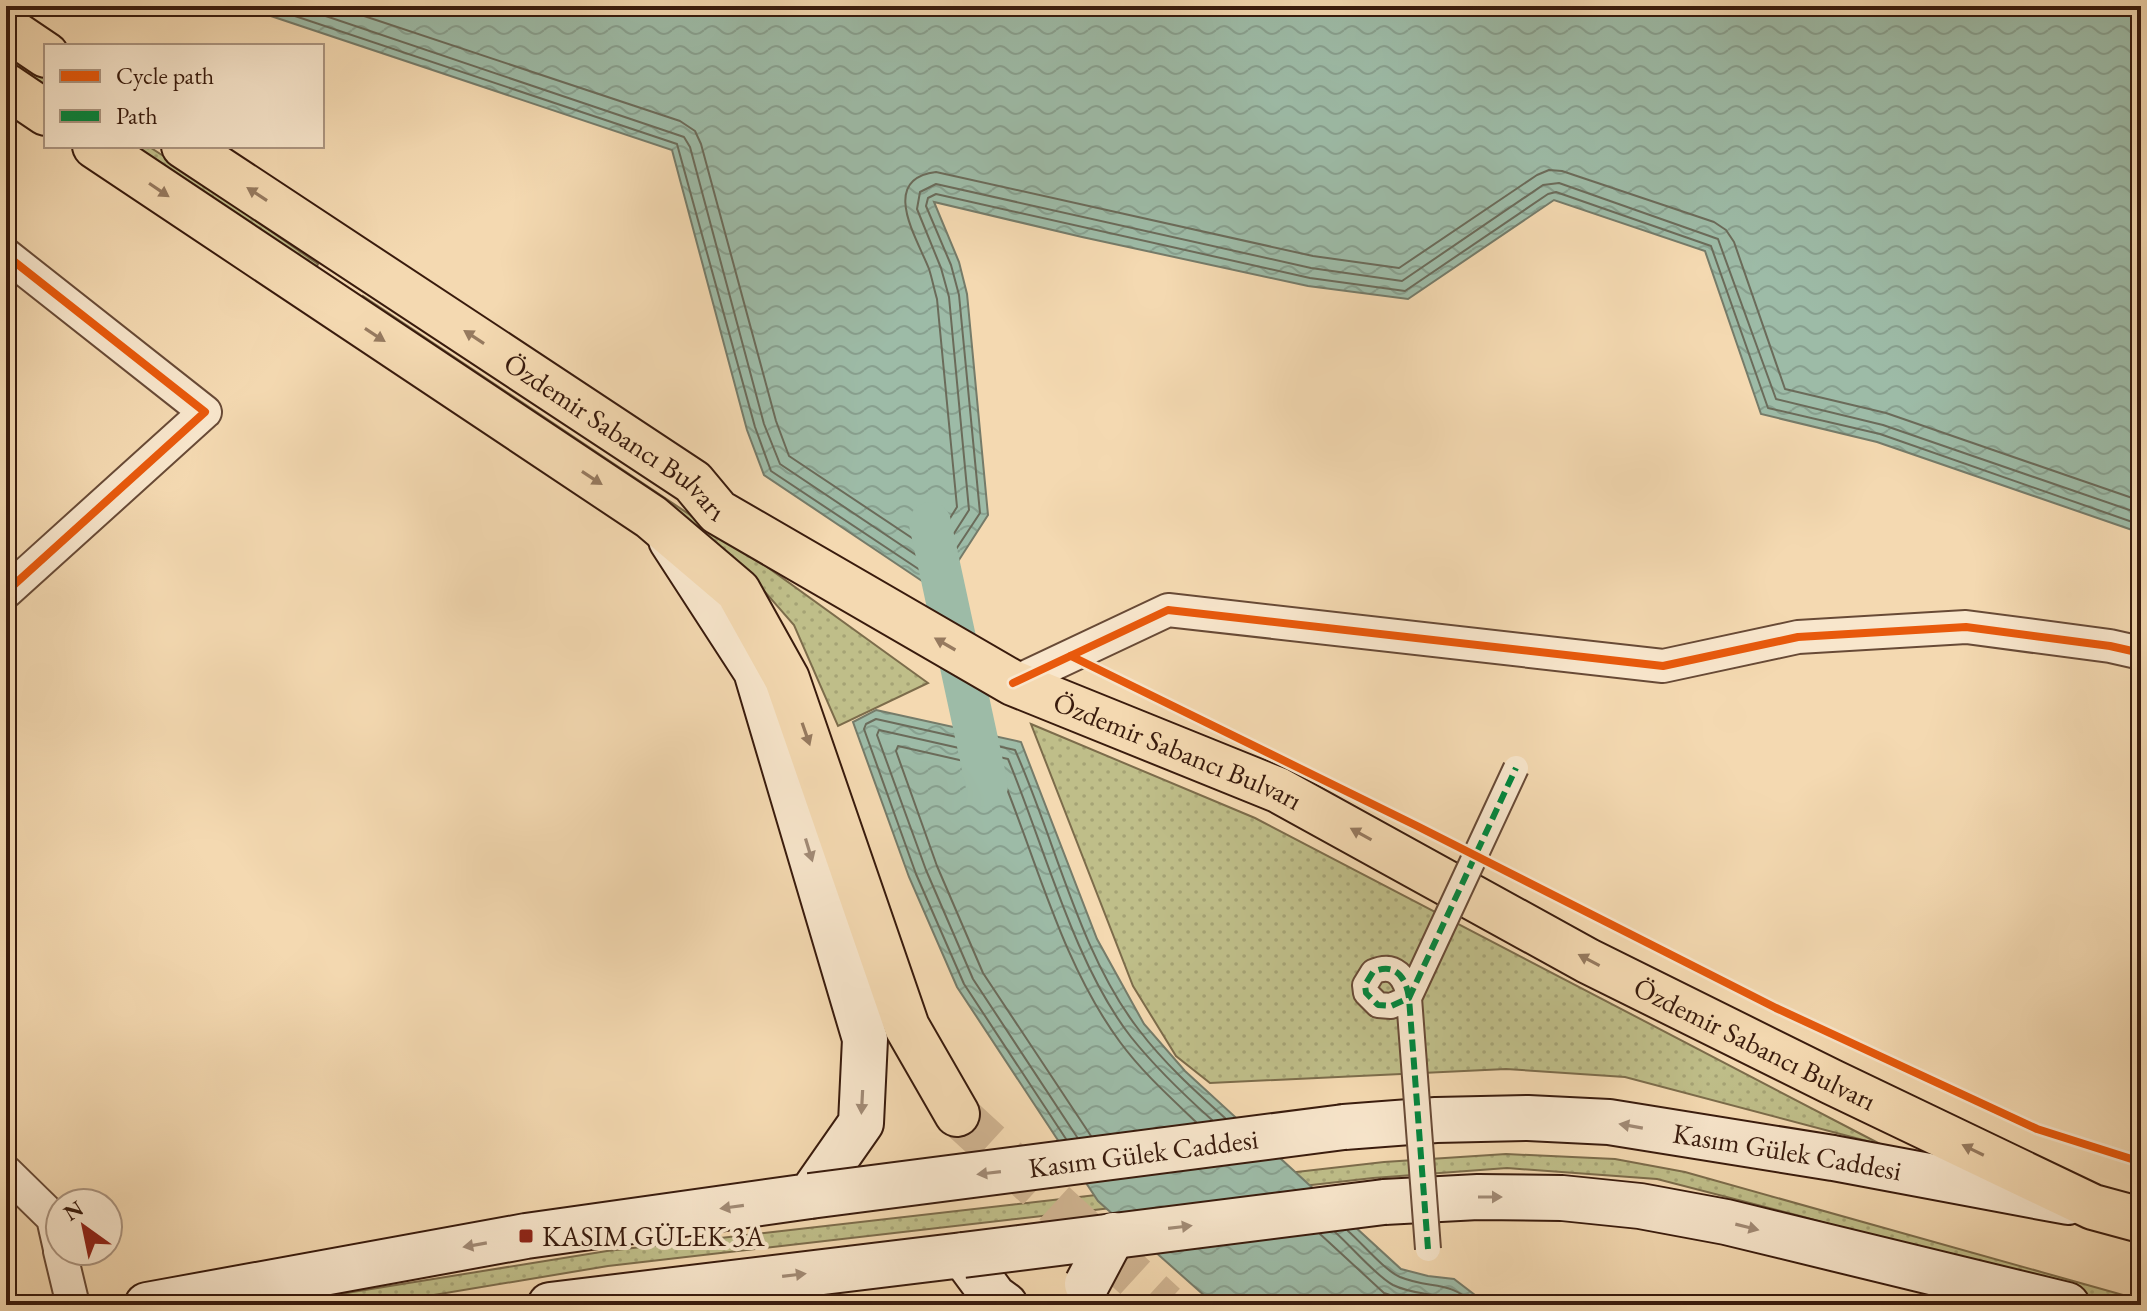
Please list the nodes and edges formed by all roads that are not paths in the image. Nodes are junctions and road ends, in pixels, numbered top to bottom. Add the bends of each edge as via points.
1 (6, 28) edge
2 (44, 54) edge
3 (6, 86) edge
4 (44, 112) edge
5 (98, 148) edge
6 (187, 148) edge
7 (6, 255) edge
8 (663, 528) junction
9 (6, 592) edge
10 (2141, 653) edge
11 (1013, 683) junction
12 (1516, 768) dead end
13 (957, 1114) tunnel mouth
14 (6, 1172) edge
15 (810, 1196) junction
16 (2093, 1207) junction
17 (44, 1209) edge
18 (2141, 1220) edge
19 (1113, 1235) junction
20 (1428, 1249) dead end
21 (963, 1255) junction
22 (64, 1267) edge
23 (736, 1294) edge
24 (1078, 1294) edge
25 (73, 1305) edge
26 (147, 1305) edge
27 (550, 1305) edge
28 (1005, 1305) edge
29 (2067, 1305) edge

1 - 2 main road
3 - 4 main road
5 -> 8 main road, Özdemir Sabancı Bulvarı
11 -> 6 main road, Özdemir Sabancı Bulvarı via 718,512 693,482
7 - 9 street via 205,412
8 -> 13 main road, Özdemir Sabancı Bulvarı via 738,591 787,679 907,1027
8 -> 15 main road via 756,671 865,1039 861,1123
10 - 11 street via 1966,627 1798,637 1663,666 1168,610
16 -> 11 main road, Özdemir Sabancı Bulvarı via 1588,961 1278,790
12 - 20 street, bridge via 1409,998
14 - 17 street
16 -> 15 main road, Kasım Gülek Caddesi, bridge via 1609,1122 1528,1118 1344,1127
15 -> 26 main road, Kasım Gülek Caddesi via 526,1236
16 - 18 main road, Kasım Gülek Caddesi
19 - 21 main road, bridge
19 - 24 main road, bridge
19 -> 29 main road, bridge via 1384,1202 1562,1198 1726,1222
23 -> 21 main road
21 - 28 main road
22 - 25 street
23 - 27 main road

